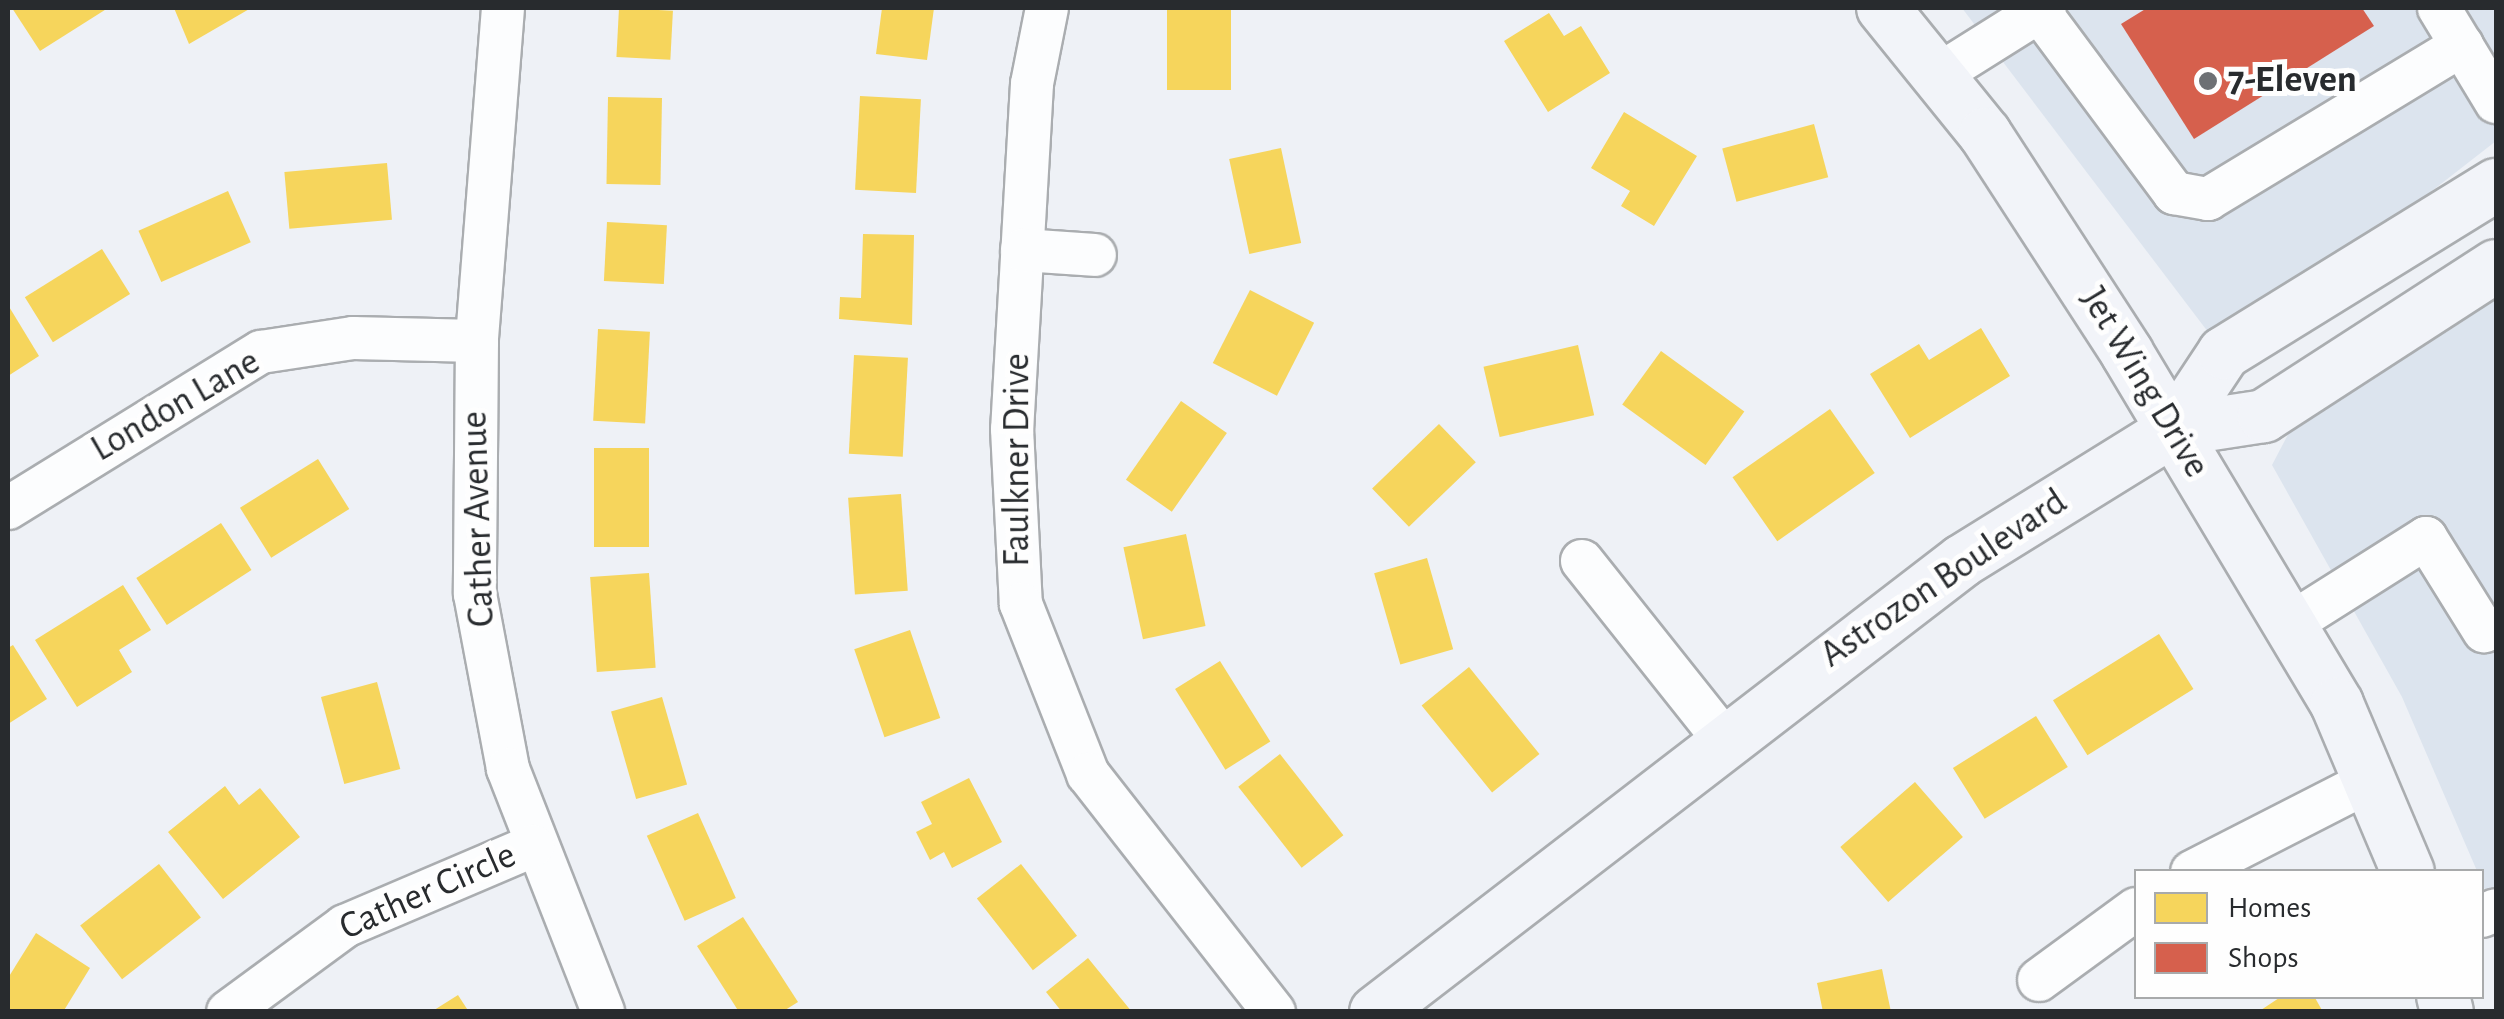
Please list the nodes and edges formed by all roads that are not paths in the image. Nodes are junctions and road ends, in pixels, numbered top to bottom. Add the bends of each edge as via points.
1 (503, 8) edge
2 (1047, 8) edge
3 (1884, 8) edge
4 (2439, 8) edge
5 (2042, 9) edge
6 (2462, 46) junction
7 (1938, 75) junction
8 (2496, 102) edge
9 (2496, 185) edge
10 (1022, 250) junction
11 (1095, 256) dead end
12 (2496, 266) edge
13 (477, 340) junction
14 (2173, 430) junction
15 (8, 508) edge
16 (1582, 561) dead end
17 (2290, 624) junction
18 (2484, 631) dead end
19 (1722, 737) junction
20 (2372, 780) junction
21 (533, 846) junction
22 (2198, 869) edge
23 (2407, 869) edge
24 (2134, 911) edge
25 (2038, 980) dead end
26 (228, 1012) edge
27 (603, 1012) edge
28 (1274, 1012) edge
29 (1376, 1012) edge

1 - 13 street, Cather Avenue
2 - 10 street, Faulkner Drive via 1032,84
3 - 7 main road, Jet Wing Drive
4 - 6 street
5 - 6 street via 2174,193 2208,199
5 - 7 street
6 - 8 street
7 - 14 main road, Jet Wing Drive via 2058,243
9 - 14 main road, Astrozon Boulevard via 2224,353
10 - 11 street
10 - 28 street, Faulkner Drive via 1011,527 1022,604 1050,696 1098,789
12 - 14 main road, Astrozon Boulevard via 2264,416
13 - 15 street, London Lane via 353,338 261,352
13 - 21 street, Cather Avenue via 475,594 508,769
14 - 17 main road, Jet Wing Drive
14 - 19 main road, Astrozon Boulevard via 1962,561
16 - 19 street
17 - 18 street via 2426,538
17 - 20 main road, Jet Wing Drive
19 - 29 main road, Astrozon Boulevard
20 - 22 street
20 - 23 main road, Jet Wing Drive
21 - 26 street, Cather Circle via 344,926
21 - 27 street, Cather Avenue
24 - 25 street

